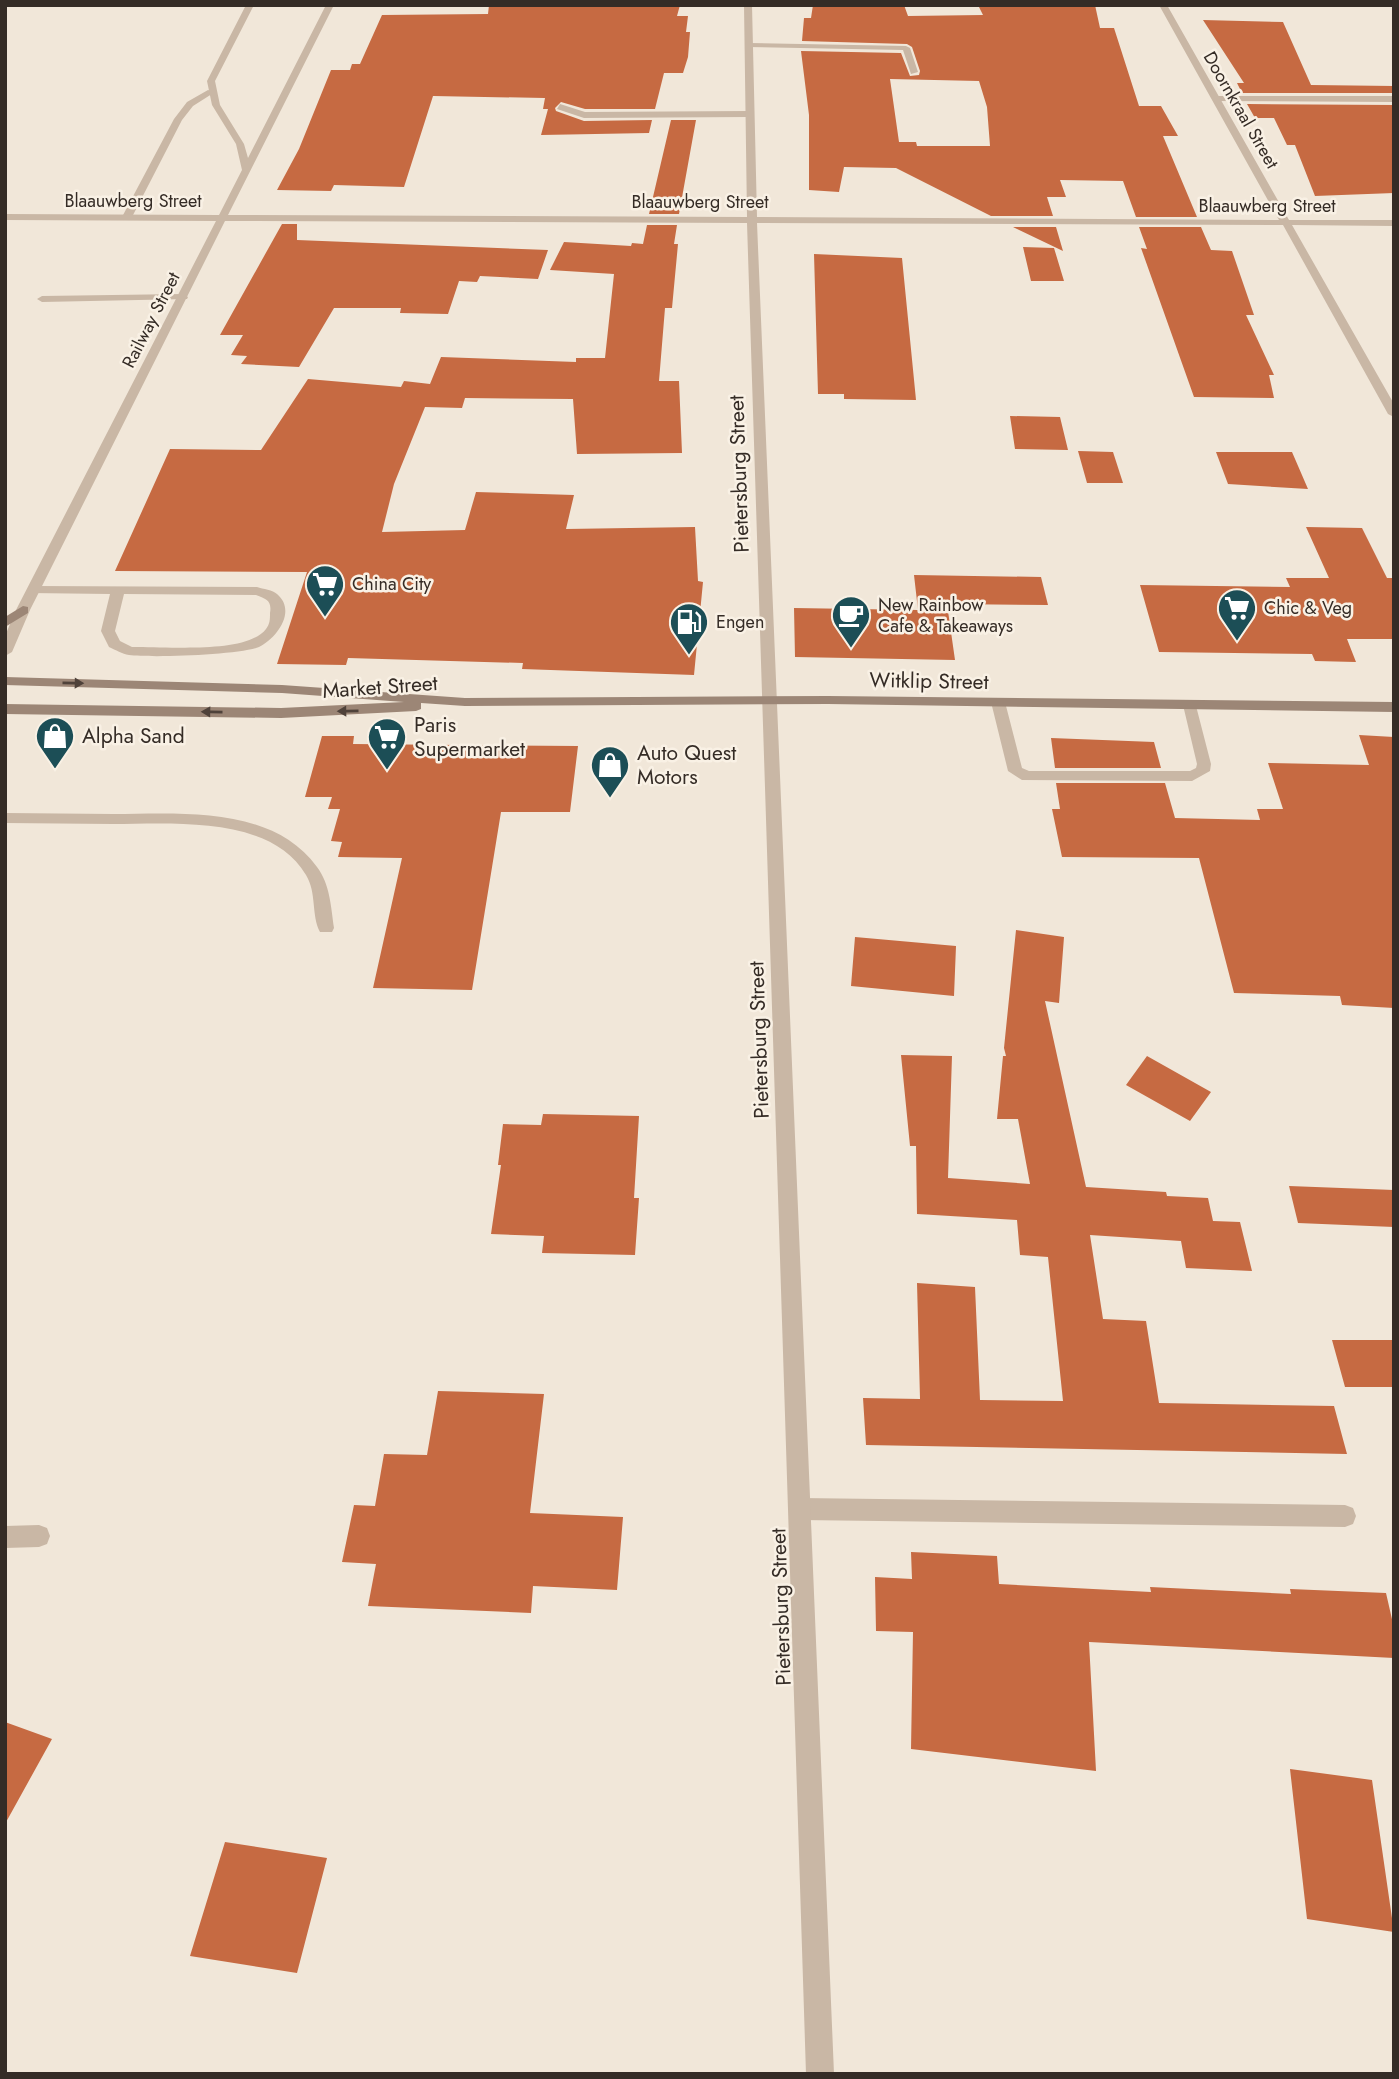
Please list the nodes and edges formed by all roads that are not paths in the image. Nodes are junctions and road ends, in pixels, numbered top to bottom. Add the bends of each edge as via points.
1 (250, 5) edge
2 (330, 5) edge
3 (748, 5) edge
4 (1163, 5) edge
5 (749, 45) junction
6 (914, 72) dead end
7 (211, 92) junction
8 (1216, 98) junction
9 (1394, 99) edge
10 (560, 107) dead end
11 (748, 114) junction
12 (246, 169) junction
13 (5, 217) edge
14 (127, 217) junction
15 (223, 217) junction
16 (754, 218) junction
17 (1287, 222) junction
18 (1394, 223) edge
19 (183, 297) junction
20 (42, 299) dead end
21 (1394, 414) edge
22 (34, 590) junction
23 (118, 590) junction
24 (23, 610) junction
25 (5, 623) edge
26 (5, 652) edge
27 (5, 681) edge
28 (465, 702) junction
29 (770, 702) junction
30 (999, 702) junction
31 (1190, 705) junction
32 (1394, 707) edge
33 (5, 709) edge
34 (5, 818) edge
35 (326, 928) dead end
36 (800, 1509) junction
37 (1345, 1516) dead end
38 (5, 1536) edge
39 (39, 1536) dead end
40 (820, 2074) edge

1 - 7 street via 215,70
2 - 12 street, Railway Street
3 - 5 street, Pietersburg Street
4 - 8 street, Doornkraal Street
5 - 6 street via 906,48
5 - 11 street, Pietersburg Street
7 - 12 street via 240,145
7 - 14 street via 178,119
8 - 9 street
8 - 17 street, Doornkraal Street
10 - 11 street via 601,116
11 - 16 street, Pietersburg Street
12 - 15 street, Railway Street
13 - 14 street, Blaauwberg Street
14 - 15 street, Blaauwberg Street
15 - 16 street, Blaauwberg Street
15 - 19 street, Railway Street
16 - 17 street, Blaauwberg Street
16 - 29 street, Pietersburg Street
17 - 18 street, Blaauwberg Street
17 - 21 street, Doornkraal Street
19 - 20 street
19 - 22 street, Railway Street
22 - 23 street
22 - 24 street, Railway Street
23 - 23 street via 265,592 278,605 276,624 263,640 239,649 130,650 114,644 108,631
24 - 25 main road
24 - 26 street, Railway Street
27 -> 28 main road, Market Street via 282,689
28 - 29 main road, Witklip Street
28 -> 33 main road, Market Street via 366,711
29 - 30 main road, Witklip Street
29 - 36 street, Pietersburg Street
30 - 31 main road, Witklip Street
30 - 31 street via 1015,771 1027,776 1192,776 1203,771 1204,764
31 - 32 main road, Witklip Street
34 - 35 street via 192,819 248,828 297,853 313,872
36 - 37 street
36 - 40 street, Pietersburg Street
38 - 39 street

